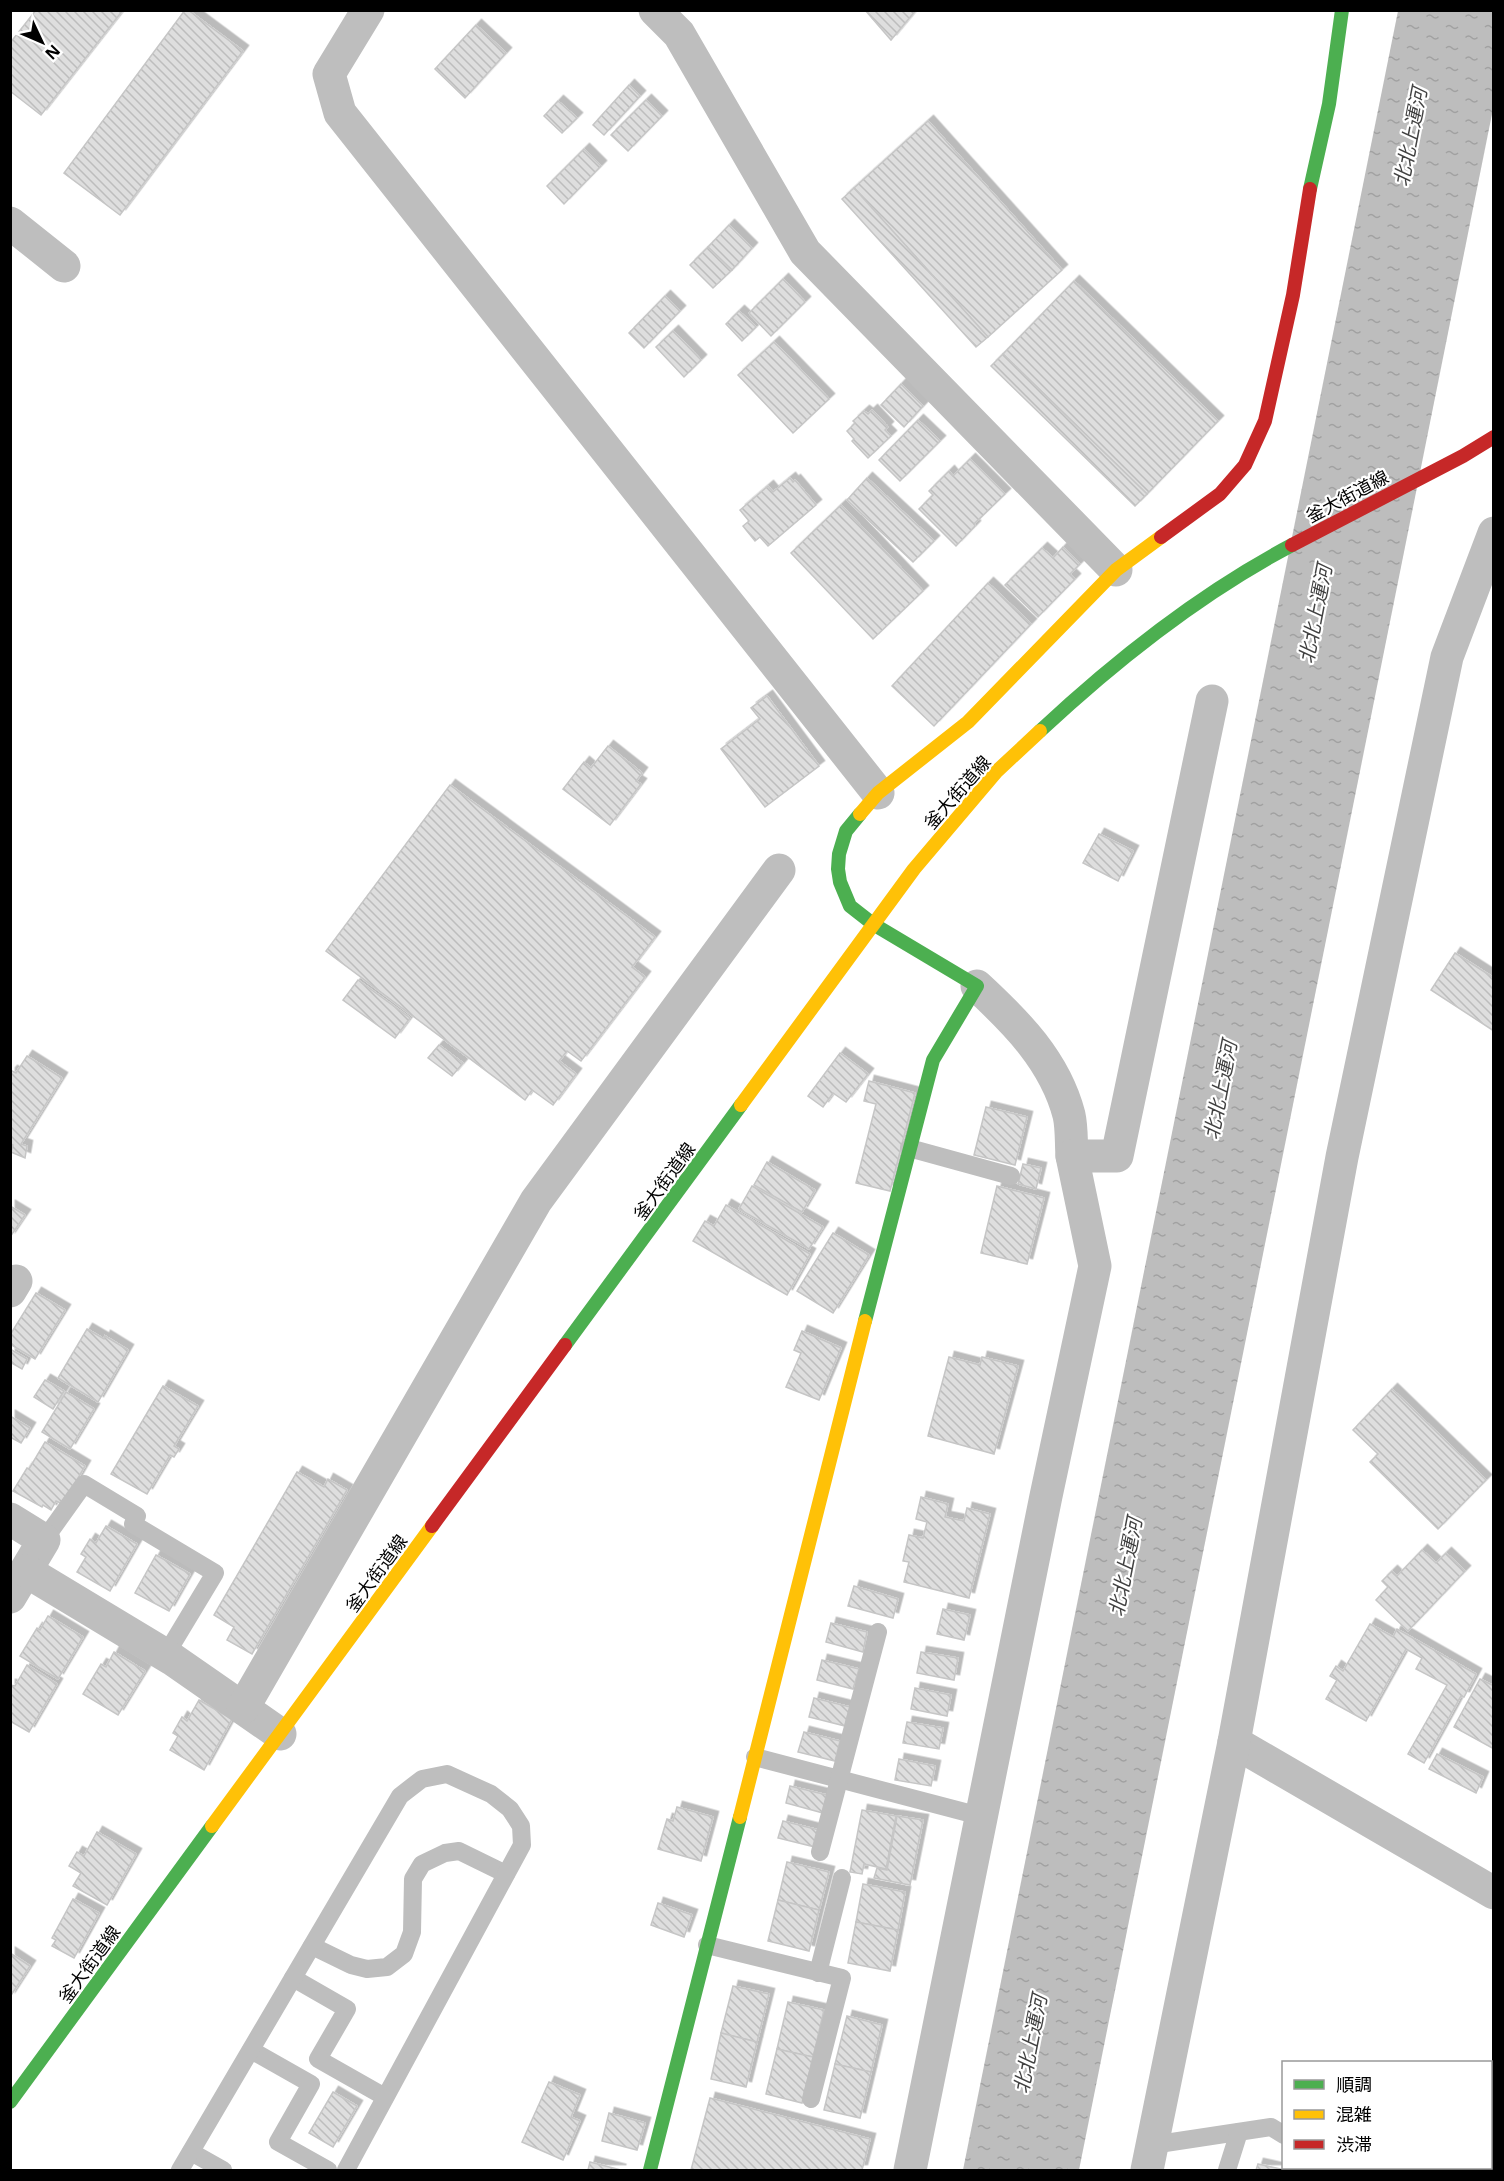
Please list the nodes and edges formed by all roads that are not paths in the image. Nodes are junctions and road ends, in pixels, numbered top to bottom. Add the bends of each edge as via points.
1 (368, 10) edge
2 (655, 10) edge
3 (1342, 10) edge
4 (10, 223) edge
5 (64, 266) dead end
6 (1494, 437) edge
7 (1494, 533) edge
8 (1116, 570) junction
9 (1212, 701) dead end
10 (878, 793) junction
11 (779, 870) dead end
12 (873, 924) junction
13 (977, 986) junction
14 (909, 1148) junction
15 (1072, 1156) junction
16 (1011, 1176) dead end
17 (10, 1519) edge
18 (44, 1540) junction
19 (18, 1584) edge
20 (878, 1632) dead end
21 (172, 1659) junction
22 (243, 1708) junction
23 (280, 1734) junction
24 (1234, 1742) junction
25 (755, 1757) junction
26 (840, 1779) junction
27 (980, 1816) junction
28 (820, 1852) dead end
29 (507, 1874) junction
30 (842, 1878) dead end
31 (1494, 1893) edge
32 (707, 1944) junction
33 (312, 1946) junction
34 (819, 1972) junction
35 (293, 1978) junction
36 (251, 2050) junction
37 (385, 2097) junction
38 (811, 2099) dead end
39 (10, 2102) edge
40 (1239, 2132) junction
41 (1282, 2134) edge
42 (191, 2152) junction
43 (1149, 2158) edge
44 (180, 2170) edge
45 (223, 2170) edge
46 (328, 2170) edge
47 (346, 2170) edge
48 (650, 2170) edge
49 (910, 2170) edge
50 (1227, 2170) edge

1 - 10 street via 329,74 340,113
2 - 8 street via 679,34 805,252
3 - 8 street via 1329,104 1266,421 1245,465 1220,494
4 - 5 street
6 - 12 street, 釜大街道線 via 1256,564 1172,621 1090,684 998,771 914,869
7 - 24 street via 1447,657 1342,1157
8 - 10 street via 968,722
9 - 15 street via 1118,1156
10 - 12 street via 846,831 838,869 850,906
11 - 22 street via 536,1201
12 - 13 street
12 - 23 street, 釜大街道線
13 - 14 street via 933,1060
13 - 15 street via 1014,1021 1053,1076 1070,1116
14 - 16 lane
14 - 25 street
15 - 27 street via 1095,1266
17 - 18 street
18 - 19 street
18 - 21 lane via 84,1484 137,1516 133,1524 215,1573 171,1647
19 - 21 street
20 - 26 lane
21 - 22 street
22 - 23 street
23 - 39 street, 釜大街道線
24 - 31 street
24 - 43 street
25 - 26 lane
25 - 32 street
26 - 27 lane
26 - 28 lane
27 - 49 street
29 - 33 lane via 459,1851 422,1864 413,1879 412,1932 404,1954 387,1967 366,1970
29 - 33 lane via 522,1845 521,1826 510,1809 490,1794 447,1774 422,1779 400,1796
29 - 37 lane
30 - 34 lane
32 - 34 lane
32 - 48 street
33 - 35 lane
34 - 38 lane via 842,1978
35 - 36 lane
35 - 37 lane via 347,2009 318,2059
36 - 42 lane
36 - 46 lane via 311,2084 278,2142
37 - 47 lane
40 - 41 lane via 1271,2127
40 - 43 lane
40 - 50 lane
42 - 44 lane
42 - 45 lane

